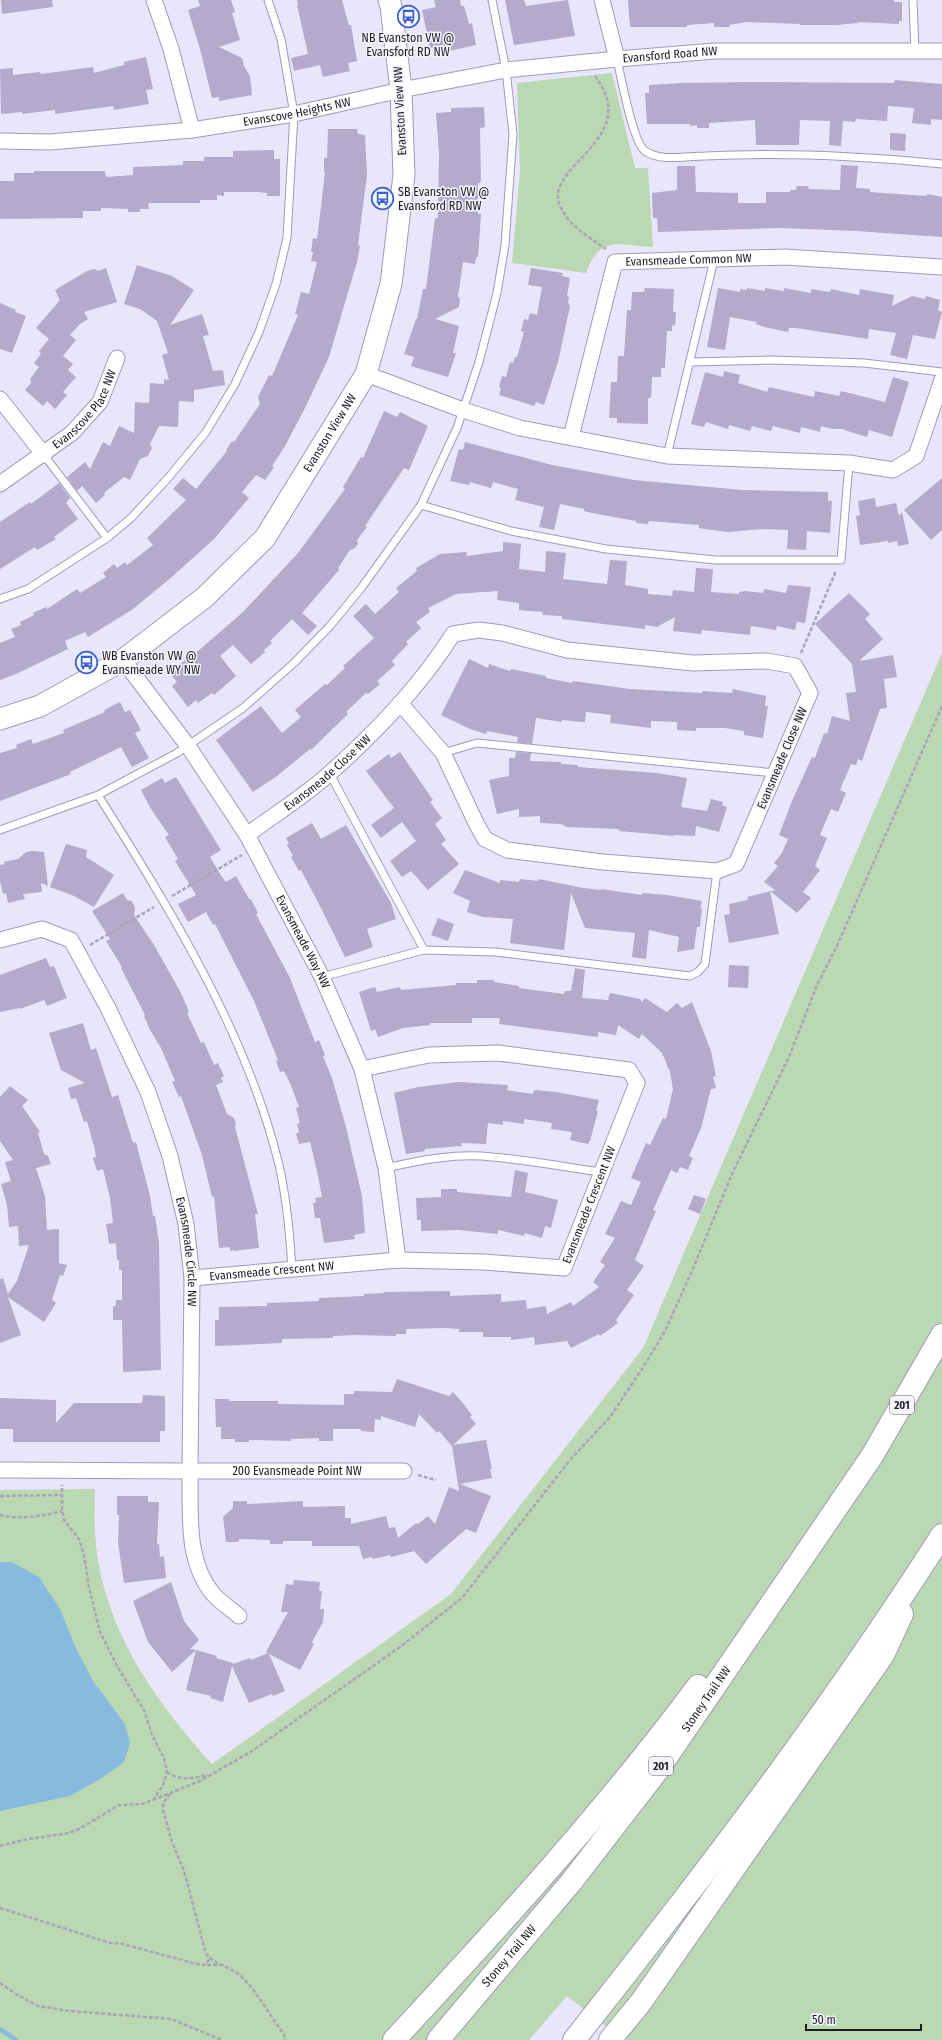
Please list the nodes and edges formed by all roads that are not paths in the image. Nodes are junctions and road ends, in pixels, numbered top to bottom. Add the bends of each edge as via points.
1 (154, 0) edge
2 (268, 0) edge
3 (389, 0) edge
4 (492, 0) edge
5 (602, 0) edge
6 (913, 0) edge
7 (915, 51) junction
8 (942, 51) edge
9 (617, 59) junction
10 (506, 70) junction
11 (401, 90) junction
12 (294, 114) junction
13 (192, 130) junction
14 (0, 141) edge
15 (942, 164) edge
16 (714, 260) junction
17 (942, 267) edge
18 (116, 358) dead end
19 (691, 362) junction
20 (942, 372) edge
21 (366, 374) junction
22 (942, 380) edge
23 (0, 399) edge
24 (463, 410) junction
25 (571, 437) junction
26 (44, 455) junction
27 (667, 456) junction
28 (850, 463) junction
29 (0, 484) edge
30 (421, 506) junction
31 (107, 538) junction
32 (0, 599) edge
33 (123, 660) junction
34 (400, 703) junction
35 (0, 719) edge
36 (188, 746) junction
37 (443, 753) junction
38 (775, 773) junction
39 (330, 774) junction
40 (98, 795) junction
41 (0, 830) edge
42 (251, 841) junction
43 (717, 871) junction
44 (0, 940) edge
45 (424, 950) junction
46 (322, 977) junction
47 (362, 1069) junction
48 (386, 1168) junction
49 (601, 1172) junction
50 (398, 1260) junction
51 (292, 1270) junction
52 (192, 1278) junction
53 (942, 1336) edge
54 (0, 1470) edge
55 (190, 1471) junction
56 (404, 1471) road end
57 (860, 1474) junction
58 (937, 1543) edge
59 (239, 1616) dead end
60 (394, 2040) edge
61 (438, 2040) edge
62 (574, 2040) edge
63 (610, 2040) edge

1 - 13 street via 171,49
2 - 12 lane via 281,40
3 - 11 street, Evanston View NW
4 - 10 lane
5 - 9 street
6 - 7 lane
7 - 8 street, Evansford Road NW
7 - 9 street, Evansford Road NW via 715,51
9 - 10 street, Evansford Road NW
9 - 15 lane via 636,138 645,151 662,158 764,153 873,157
10 - 11 street, Evansford Road NW
10 - 24 lane via 513,134 506,245 489,328
11 - 12 street, Evanscove Heights NW
11 - 21 street, Evanston View NW via 404,175 392,276
12 - 13 street, Evanscove Heights NW
12 - 31 lane via 287,238 276,284 259,332 235,384 206,432 165,482 131,518
13 - 14 street, Evanscove Heights NW via 50,142
16 - 17 street, Evansmeade Common NW via 785,257
16 - 19 lane
16 - 25 street, Evansmeade Common NW via 615,262
18 - 26 street, Evanscove Place NW via 100,402 72,433
19 - 20 lane via 771,360 864,363
19 - 27 lane
21 - 24 street
21 - 33 street, Evanston View NW via 265,538 205,597
22 - 28 street via 916,456 893,470
23 - 26 street
24 - 25 street via 520,428
24 - 30 lane
25 - 27 street
26 - 29 street, Evanscove Place NW
26 - 31 lane
27 - 28 street
28 - 30 lane via 841,560 716,560 606,549 511,531
30 - 36 lane via 330,626 294,663 243,708
31 - 32 lane via 28,589
33 - 35 street, Evanston View NW via 40,706
33 - 36 street, Evansmeade Way NW
34 - 37 street, Evansmeade Close NW
34 - 38 street, Evansmeade Close NW via 434,665 453,634 479,630 502,633 567,650 693,663 767,661 795,666 810,693
34 - 39 street, Evansmeade Close NW
36 - 40 lane
36 - 42 street, Evansmeade Way NW
37 - 38 lane via 477,743
37 - 43 street, Evansmeade Close NW via 485,839 507,850 603,862
38 - 43 street, Evansmeade Close NW via 736,864
39 - 42 street, Evansmeade Close NW
39 - 45 lane
40 - 41 lane
40 - 51 lane via 164,901 225,1015 268,1126 279,1165 288,1215
42 - 46 street, Evansmeade Way NW
43 - 45 lane via 705,964 690,976 496,952
44 - 52 street, Evansmeade Circle NW via 42,929 71,940 108,1008 148,1092 170,1156 186,1224
45 - 46 lane
46 - 47 street, Evansmeade Way NW
47 - 48 street, Evansmeade Way NW
47 - 49 street, Evansmeade Crescent NW via 429,1055 498,1053 629,1070 638,1083
48 - 49 lane via 422,1160 491,1156
48 - 50 street, Evansmeade Way NW
49 - 50 street, Evansmeade Crescent NW via 564,1268 483,1262
50 - 51 street, Evansmeade Crescent NW
51 - 52 street, Evansmeade Crescent NW
52 - 55 street, Evansmeade Circle NW
53 - 57 highway, Stoney Trail NW / 201
54 - 55 street
55 - 56 street, 200 Evansmeade Point NW
55 - 59 street, Evansmeade Circle NW via 192,1547 200,1571 213,1594
57 - 60 highway via 656,1742 542,1876
57 - 61 highway, Stoney Trail NW / 201 via 657,1772 572,1881
58 - 62 highway via 806,1735 695,1886
58 - 63 highway via 882,1655 641,2002

